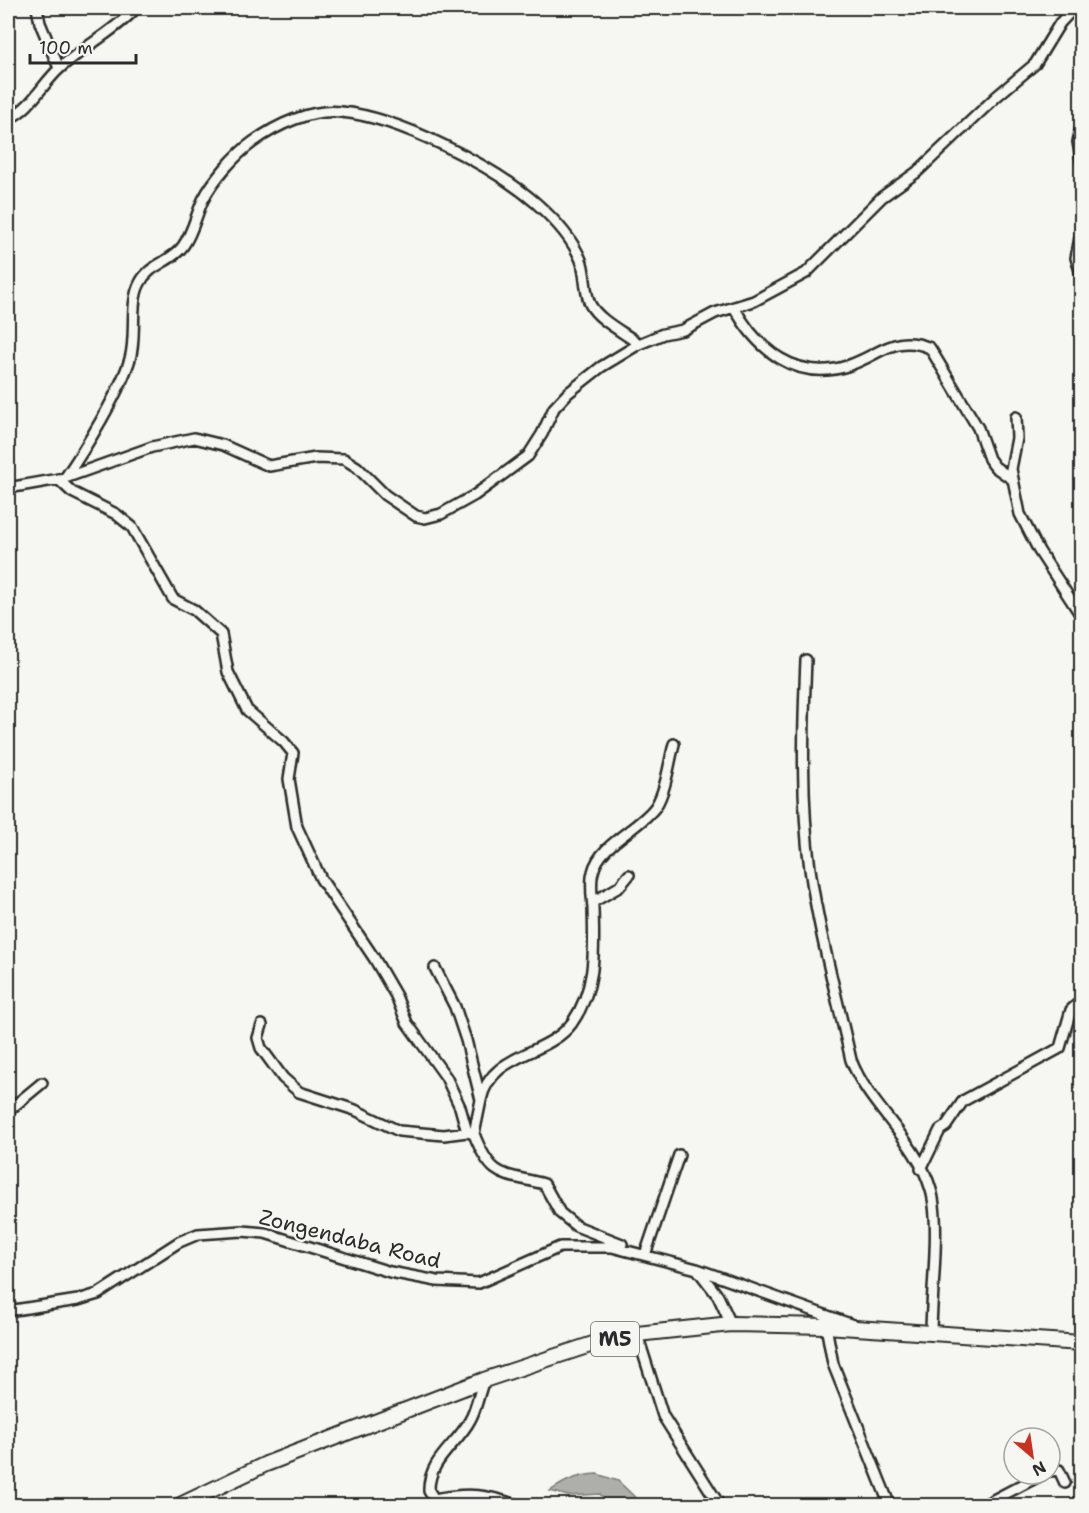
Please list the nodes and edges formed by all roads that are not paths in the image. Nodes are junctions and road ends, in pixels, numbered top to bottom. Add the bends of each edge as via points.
1 (37, 8) edge
2 (136, 8) edge
3 (1074, 8) edge
4 (59, 68) junction
5 (8, 119) edge
6 (1082, 123) edge
7 (1082, 165) edge
8 (1082, 228) edge
9 (1082, 277) edge
10 (734, 307) junction
11 (639, 344) junction
12 (1016, 417) dead end
13 (61, 479) junction
14 (1012, 479) junction
15 (8, 488) edge
16 (1082, 617) edge
17 (806, 660) dead end
18 (674, 744) dead end
19 (629, 875) dead end
20 (593, 902) junction
21 (435, 968) dead end
22 (1082, 1000) edge
23 (262, 1025) dead end
24 (42, 1083) dead end
25 (481, 1100) junction
26 (8, 1111) edge
27 (471, 1133) junction
28 (679, 1155) dead end
29 (921, 1169) junction
30 (634, 1252) junction
31 (645, 1255) junction
32 (697, 1269) junction
33 (8, 1311) edge
34 (731, 1324) junction
35 (826, 1326) junction
36 (858, 1328) junction
37 (931, 1333) junction
38 (637, 1334) junction
39 (1082, 1343) edge
40 (484, 1380) junction
41 (464, 1387) junction
42 (475, 1404) junction
43 (1062, 1476) edge
44 (1065, 1483) dead end
45 (1020, 1486) edge
46 (178, 1506) edge
47 (521, 1506) edge
48 (720, 1506) edge
49 (890, 1506) edge
50 (982, 1506) edge

1 - 4 street
2 - 4 street
3 - 10 street via 1035,64 917,172 882,197 815,265 789,284
4 - 5 street via 31,104
6 - 7 street via 1078,142
8 - 9 street via 1076,258
10 - 11 street
10 - 14 street via 766,350 800,368 830,370 849,366 885,347 908,342 930,348 978,428 989,459
11 - 13 street via 568,393 554,408 528,456 457,506 425,518 398,505 344,459 316,458 269,466 223,445 194,438 152,447
11 - 13 street via 594,309 581,260 572,243 536,203 509,183 438,142 395,126 341,111 310,114 289,122 244,151 203,199 182,248 143,277 136,293 130,359 111,402
12 - 14 street
13 - 15 street
13 - 27 street via 72,492 126,522 141,540 173,599 194,610 221,634 228,672 243,704 293,753 289,779 292,809 321,879 374,958 414,1033 446,1077
14 - 16 street via 1025,526
17 - 29 street via 803,770 815,902 851,1060 859,1080 878,1102
18 - 20 street via 655,807 598,861 593,872
19 - 20 street via 619,887
20 - 25 street via 595,963 582,1006 566,1029 501,1067 485,1086
21 - 25 street via 459,1019
22 - 29 street via 1071,1010 1060,1048 963,1101 940,1130
23 - 27 street via 258,1038 261,1048 299,1092 355,1110 399,1131
24 - 26 street
25 - 27 street
27 - 30 street via 495,1170 510,1178 544,1184 560,1213 576,1226 628,1246
28 - 31 street
29 - 37 street via 934,1201
30 - 31 street, Zongendaba Road
30 - 33 street, Zongendaba Road via 612,1247 560,1247 479,1283 437,1281 390,1272 265,1233 217,1232 179,1242 98,1294
31 - 32 street, Zongendaba Road
32 - 34 street via 718,1296
32 - 36 street, Zongendaba Road
34 - 35 highway, M5
34 - 38 highway, M5
35 - 36 highway, M5
35 - 49 street via 833,1364
36 - 37 highway, M5
37 - 39 highway, M5
38 - 40 highway, M5 via 593,1344
38 - 48 street via 663,1416
40 - 41 highway, M5
40 - 42 street
41 - 42 street
41 - 46 highway, M5 via 266,1464
42 - 47 street via 471,1419 431,1473 431,1497 481,1494
43 - 44 street
45 - 50 street

